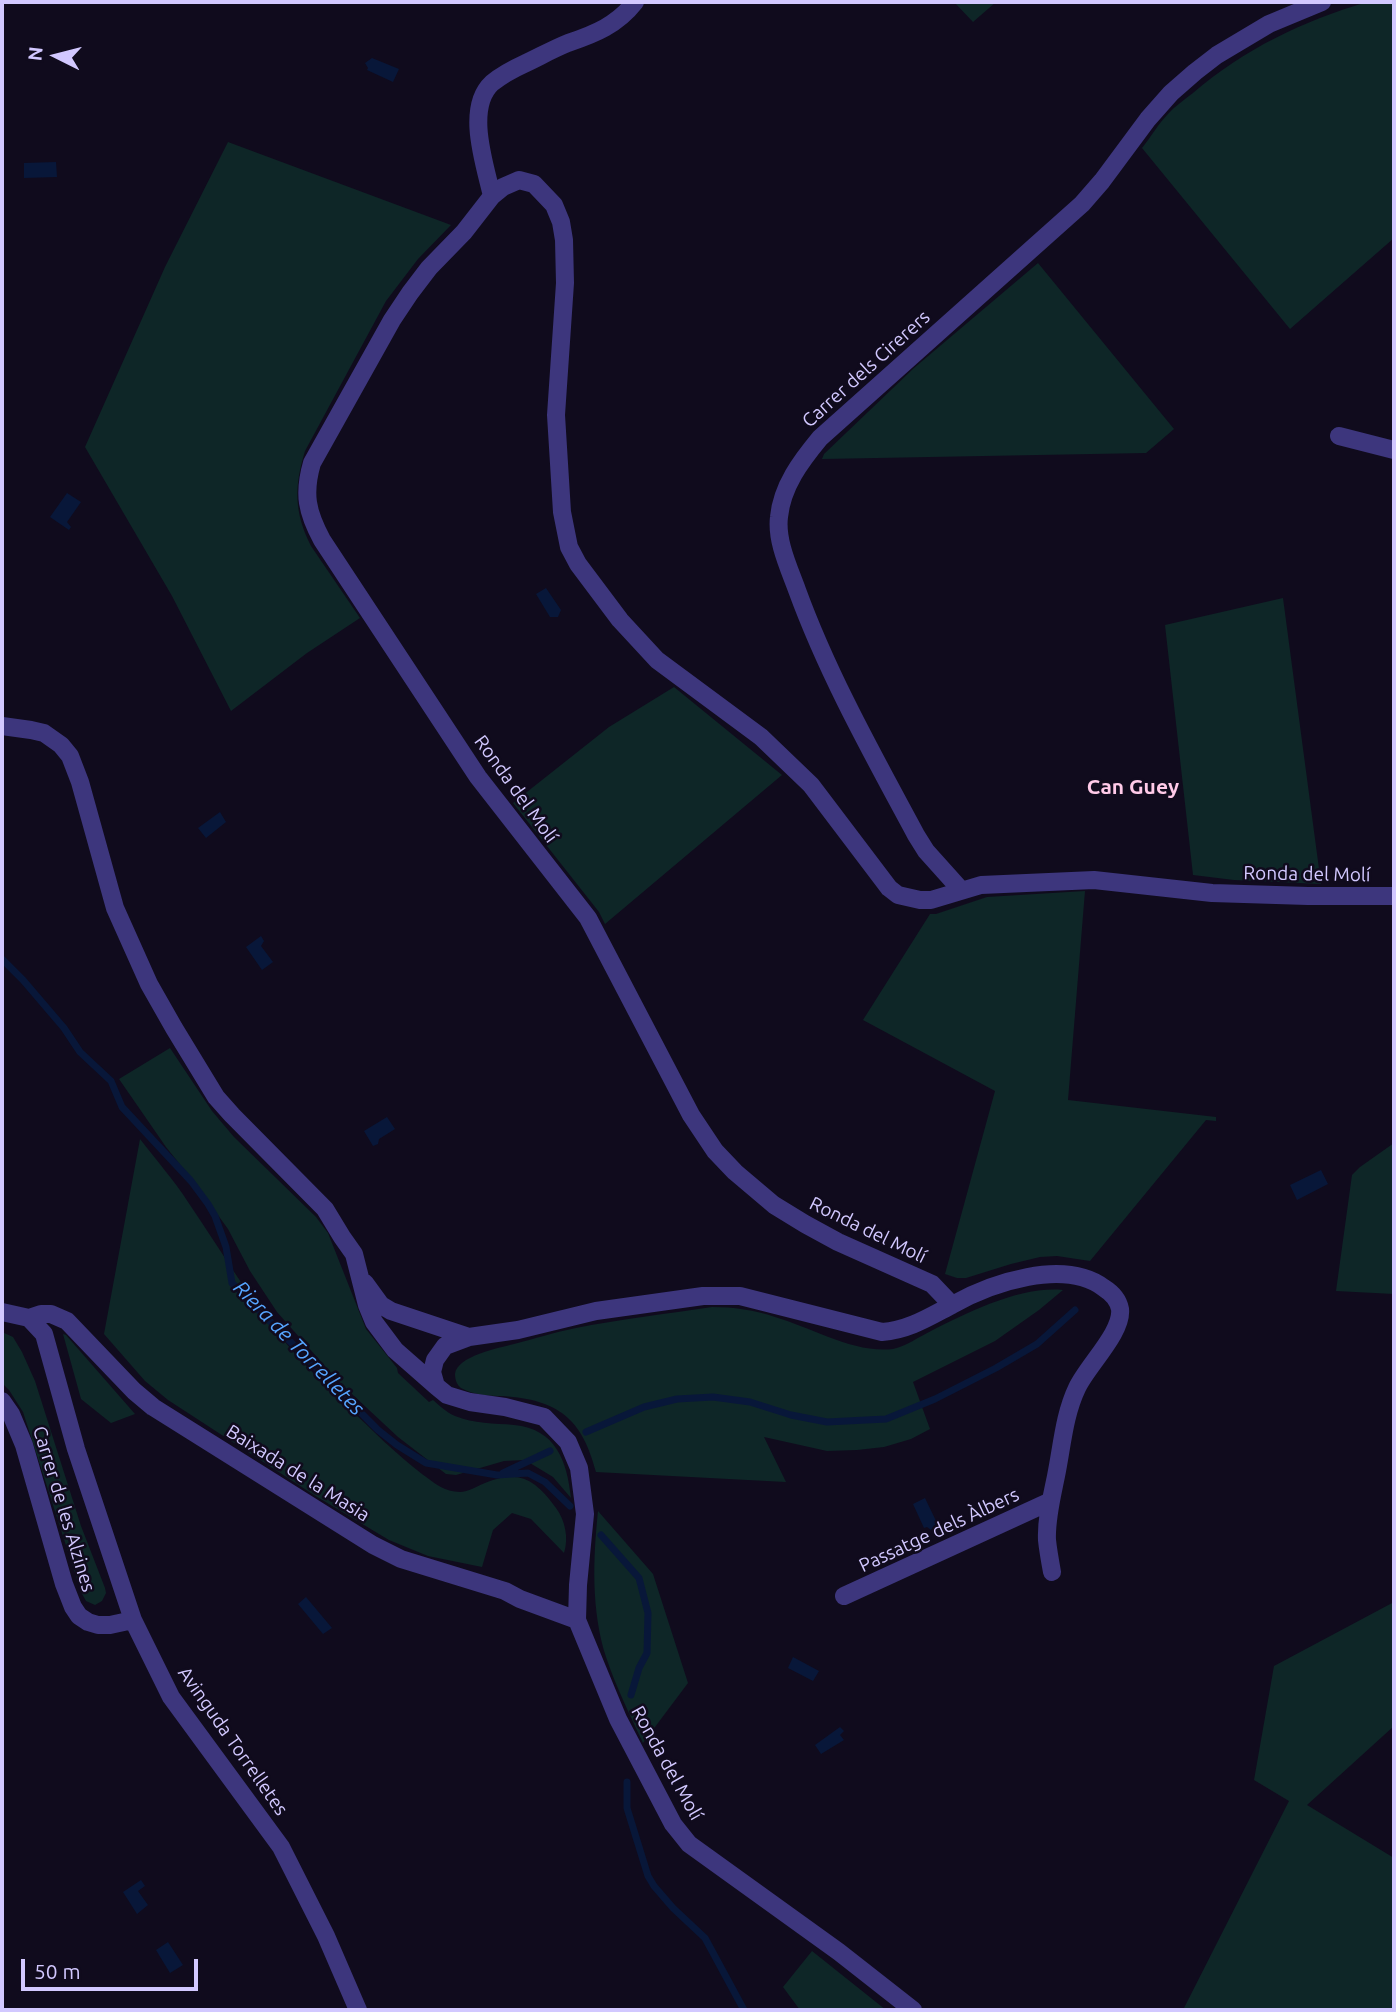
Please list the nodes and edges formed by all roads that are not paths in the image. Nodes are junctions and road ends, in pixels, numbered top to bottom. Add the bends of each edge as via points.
1 (635, 2) edge
2 (1322, 2) edge
3 (492, 196) junction
4 (1339, 436) dead end
5 (1394, 450) edge
6 (2, 726) edge
7 (961, 890) junction
8 (1394, 896) edge
9 (361, 1277) junction
10 (951, 1305) junction
11 (2, 1312) edge
12 (29, 1318) junction
13 (469, 1337) junction
14 (436, 1386) junction
15 (2, 1401) edge
16 (1051, 1501) junction
17 (1052, 1572) dead end
18 (844, 1596) dead end
19 (133, 1620) junction
20 (577, 1620) junction
21 (358, 2010) edge
22 (913, 2010) edge

1 - 3 street via 605,29 534,59 491,84 481,98 478,128
2 - 7 street, Carrer dels Cirerers via 1240,40 1178,86 1082,204 820,438 787,487 778,519 782,546 817,641 916,835
3 - 7 street, Ronda del Molí via 519,180 534,184 554,205 561,222 565,272 557,455 565,534 578,564 657,660 761,737 811,785 889,888 920,900
3 - 10 street, Ronda del Molí via 410,293 319,449 307,480 314,526 478,777 588,918 691,1115 715,1151 774,1205 838,1242 932,1284
4 - 5 street
6 - 9 street via 44,733 70,756 114,908 155,995 216,1097 325,1209 354,1254
7 - 8 street, Ronda del Molí via 1094,880 1212,892
9 - 13 street via 381,1305 391,1311
9 - 14 street, Ronda del Molí via 374,1322 395,1350
10 - 13 street via 914,1326 882,1332 740,1296 703,1296 596,1311
10 - 16 street via 1002,1283 1048,1275 1083,1278 1114,1295 1120,1310 1118,1321 1074,1396
11 - 12 street, Baixada de la Masia
12 - 19 street, Avinguda Torrelletes via 44,1334 76,1449
12 - 20 street, Baixada de la Masia via 51,1314 67,1321 153,1407 373,1545
13 - 14 street via 439,1352 432,1372
14 - 20 street, Ronda del Molí via 470,1402 544,1417 568,1442 579,1468 585,1514
15 - 19 street, Carrer de les Alzines via 24,1445 73,1607 79,1616 98,1625
16 - 17 street via 1047,1538
16 - 18 street, Passatge dels Àlbers
19 - 21 street, Avinguda Torrelletes via 171,1697 281,1847
20 - 22 street, Ronda del Molí via 618,1719 673,1824 689,1844

